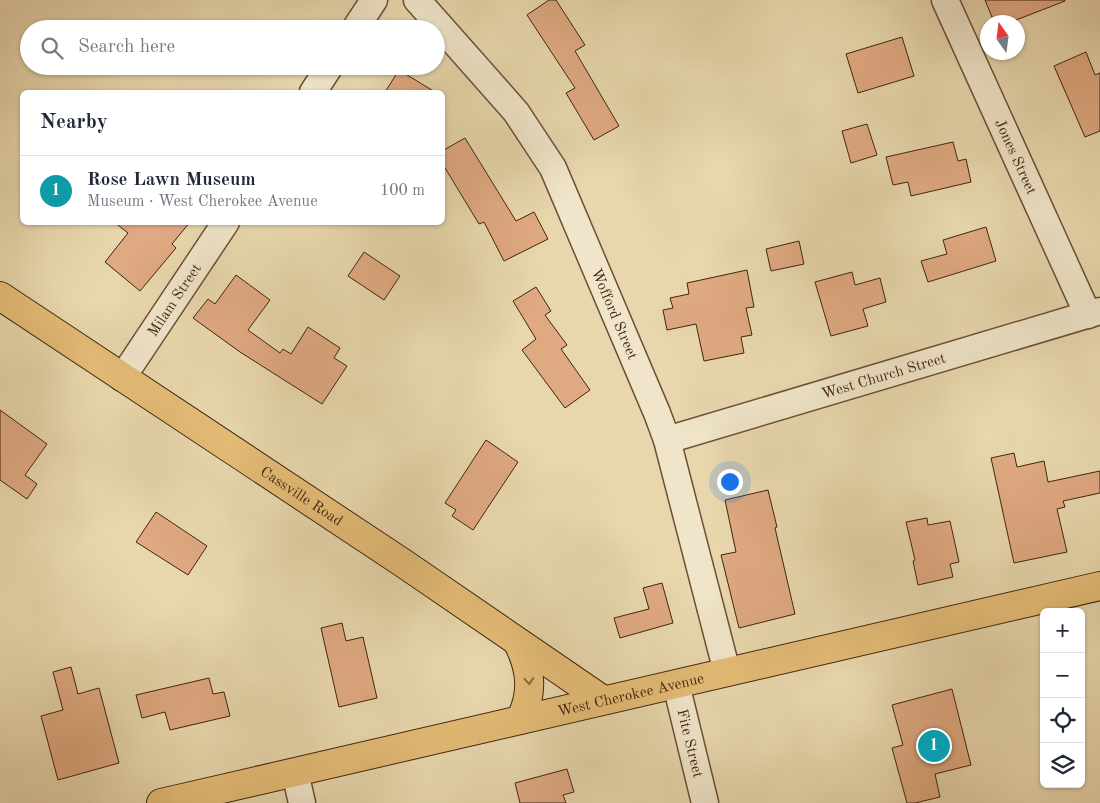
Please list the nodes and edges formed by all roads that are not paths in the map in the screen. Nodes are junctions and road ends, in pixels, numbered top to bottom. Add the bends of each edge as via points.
1 (374, 0) edge
2 (417, 0) edge
3 (945, 0) edge
4 (361, 20) edge
5 (435, 20) edge
6 (445, 32) edge
7 (324, 75) edge
8 (313, 90) edge
9 (224, 225) edge
10 (0, 296) edge
11 (1094, 313) edge
12 (122, 378) junction
13 (667, 440) junction
14 (1100, 586) edge
15 (518, 643) junction
16 (727, 672) junction
17 (676, 684) junction
18 (603, 700) junction
19 (520, 720) junction
20 (295, 772) junction
21 (161, 803) edge
22 (302, 803) edge
23 (704, 803) edge

1 - 4 street
2 - 5 street, Wofford Street
3 - 11 street, Jones Street
6 - 13 street, Wofford Street via 516,112 553,168
7 - 8 street
9 - 12 street, Milam Street
10 - 12 main road, Cassville Road
11 - 13 street, West Church Street
12 - 15 main road, Cassville Road via 403,563
13 - 16 street, Wofford Street
14 - 16 main road, West Cherokee Avenue
15 - 18 main road, Cassville Road
15 -> 19 main road via 527,664 530,686
16 - 17 main road, West Cherokee Avenue
17 - 18 main road, West Cherokee Avenue
17 - 23 street, Fite Street
18 - 19 main road, West Cherokee Avenue
19 - 20 main road, West Cherokee Avenue
20 - 21 main road, West Cherokee Avenue
20 - 22 street

